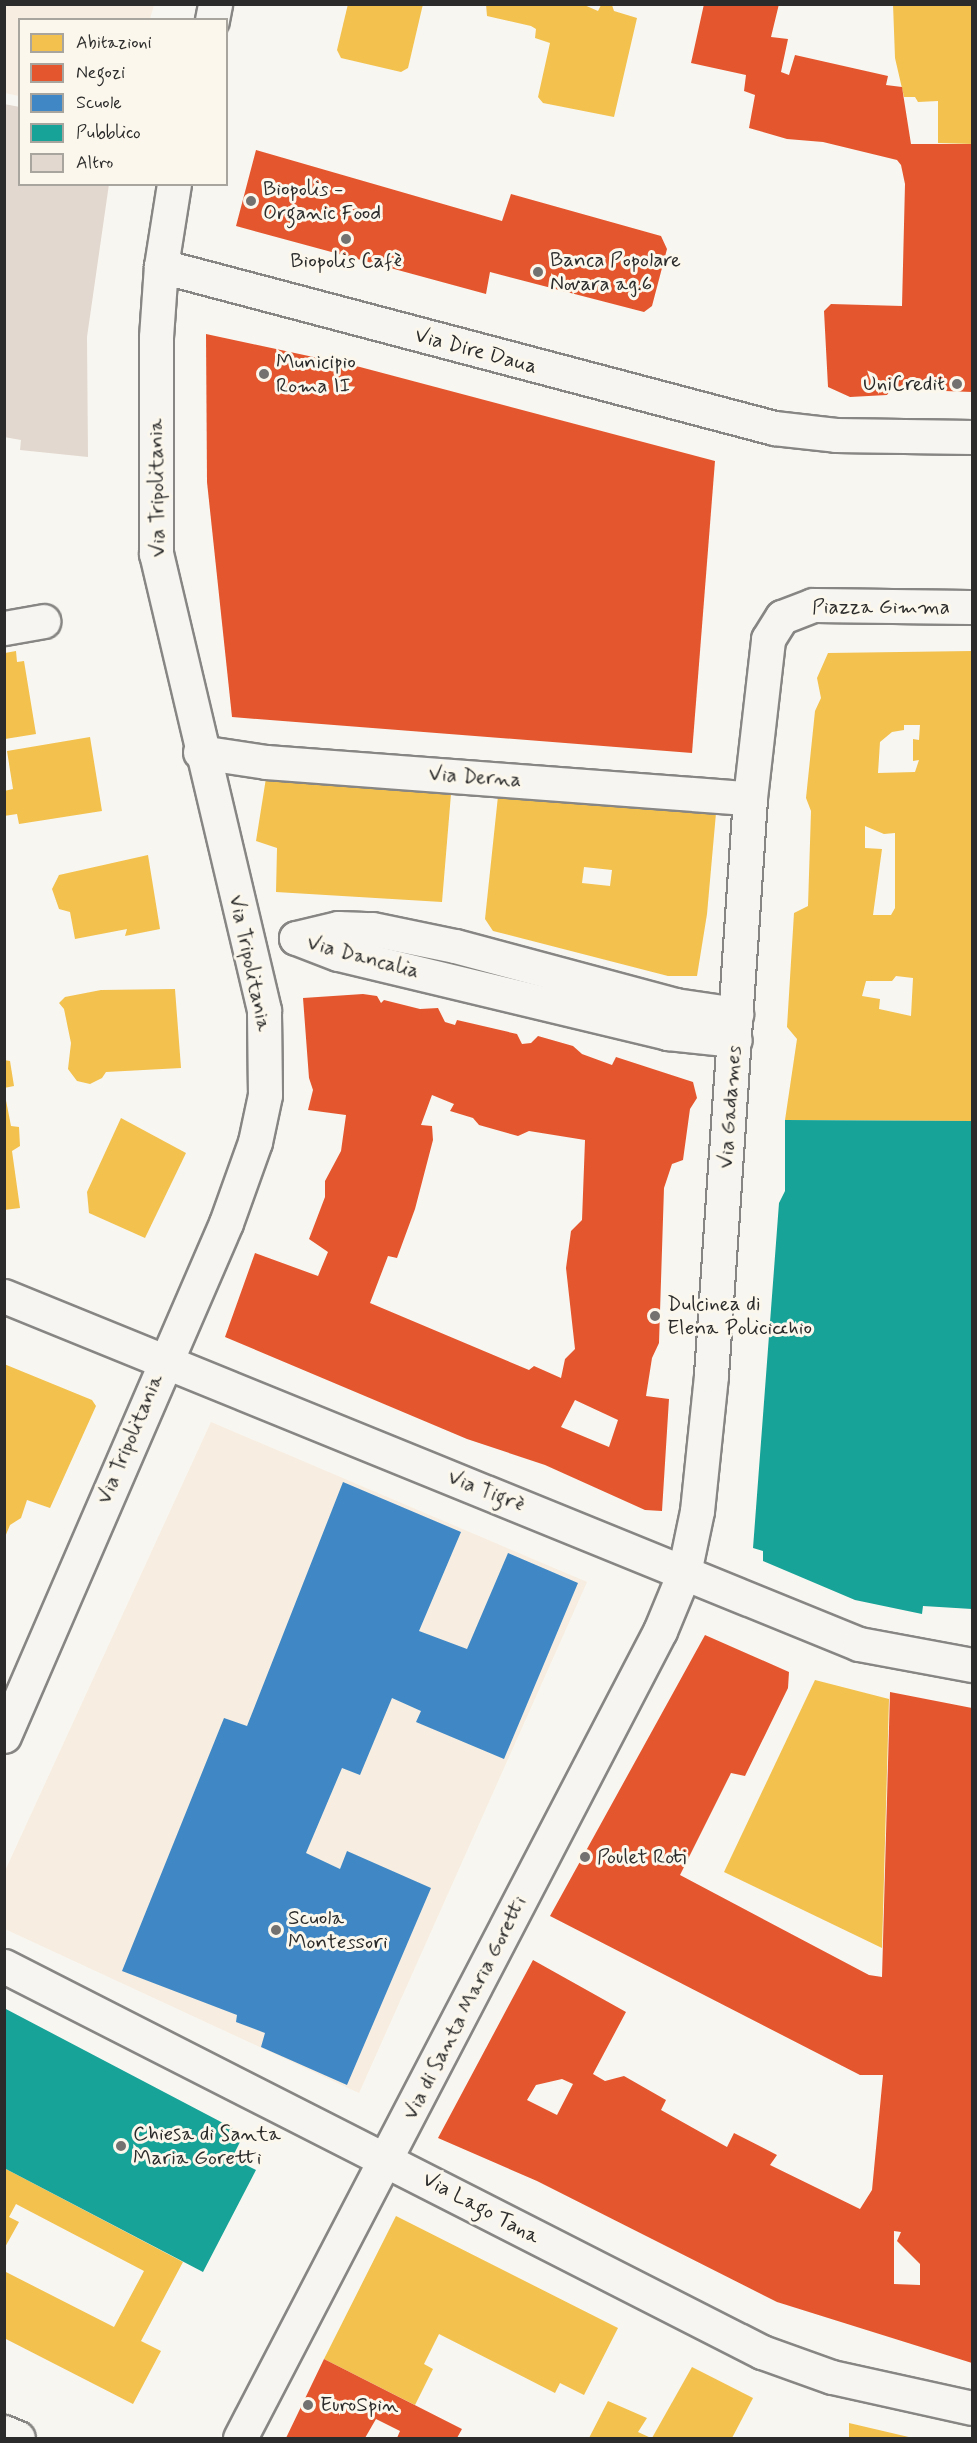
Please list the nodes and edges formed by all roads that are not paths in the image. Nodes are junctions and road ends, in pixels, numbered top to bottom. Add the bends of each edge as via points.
1 (174, 186) edge
2 (161, 266) junction
3 (972, 437) edge
4 (972, 607) edge
5 (43, 621) dead end
6 (4, 628) edge
7 (768, 639) joint
8 (200, 752) junction
9 (750, 798) junction
10 (672, 1019) junction
11 (735, 1027) junction
12 (4, 1296) edge
13 (163, 1362) junction
14 (684, 1573) junction
15 (972, 1665) edge
16 (4, 1736) edge
17 (4, 1966) edge
18 (387, 2158) junction
19 (972, 2408) edge
20 (4, 2432) edge
21 (18, 2439) edge
22 (240, 2439) edge

1 - 2 street, Via Tripolitania
2 - 3 street, Via Dire Daua via 792,432
2 - 8 street, Via Tripolitania via 156,338 156,554
4 - 7 street, Piazza Gimma via 813,605 782,617
5 - 6 street
7 - 9 street, Via Gadames
8 - 9 street, Via Derna via 266,762
8 - 13 street, Via Tripolitania via 264,1010 266,1085 255,1142 229,1213
9 - 11 street, Via Gadames
10 - 10 street, Via Dancalia via 455,946 372,929 338,928 296,938 338,954
10 - 11 street, Via Dancalia
11 - 14 street, Via Gadames via 711,1375 697,1511
12 - 13 street, Via Tigrè
13 - 14 street, Via Tigrè
13 - 16 street, Via Tripolitania
14 - 15 street, Via Tigrè via 859,1644
14 - 18 street, Via di Santa Maria Goretti via 660,1631
17 - 18 street, Via Lago Tana
18 - 19 street, Via Lago Tana via 762,2352 832,2377
18 - 22 street, Via di Santa Maria Goretti
20 - 21 street

